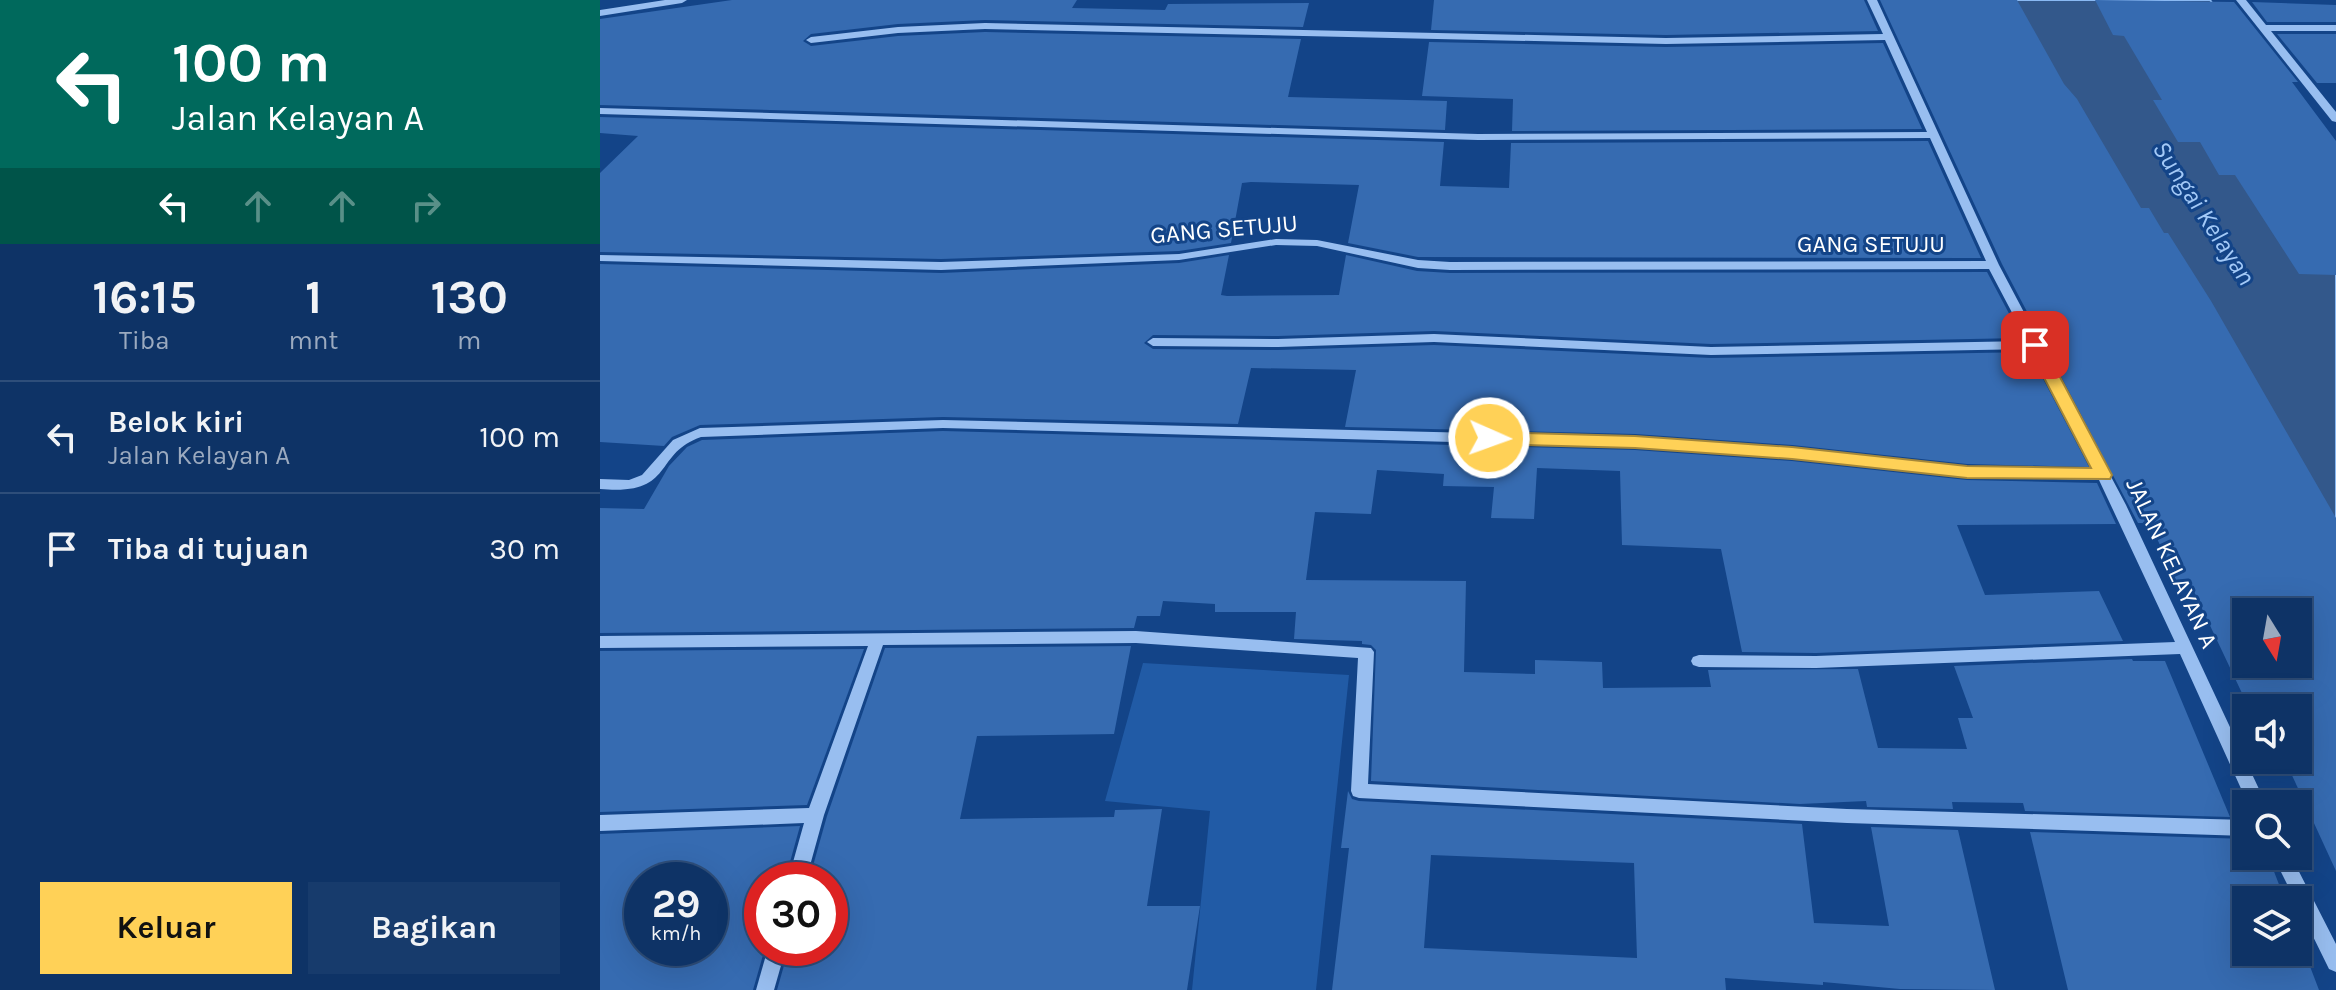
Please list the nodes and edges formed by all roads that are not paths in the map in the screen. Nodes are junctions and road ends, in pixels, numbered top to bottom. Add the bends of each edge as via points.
1 (682, 0) edge
2 (1872, 0) edge
3 (2241, 0) edge
4 (600, 13) edge
5 (2266, 28) junction
6 (2336, 28) edge
7 (1888, 37) junction
8 (811, 40) dead end
9 (600, 111) edge
10 (2336, 119) edge
11 (1933, 135) junction
12 (600, 258) edge
13 (1993, 265) junction
14 (1153, 342) dead end
15 (2035, 345) junction
16 (2103, 475) junction
17 (600, 484) edge
18 (878, 638) junction
19 (600, 642) edge
20 (2186, 648) junction
21 (1699, 661) dead end
22 (2251, 790) edge
23 (815, 815) junction
24 (600, 823) edge
25 (2232, 828) edge
26 (802, 862) edge
27 (2289, 870) edge
28 (2336, 963) edge
29 (772, 966) edge
30 (765, 990) edge

1 - 4 street
2 - 7 street, JALAN KELAYAN A
3 - 5 street
5 - 6 street
5 - 10 street
7 - 8 street via 1666,41 985,26
7 - 11 street, JALAN KELAYAN A
9 - 11 street via 1478,137
11 - 13 street, JALAN KELAYAN A
12 - 13 street, GANG SETUJU via 941,266 1179,257 1276,242 1317,243 1450,266
13 - 15 street, JALAN KELAYAN A
14 - 15 street via 1434,338 1711,351
15 - 16 street, JALAN KELAYAN A
16 - 17 street via 1967,472 1635,442 943,424 700,433 679,440 644,480
16 - 20 street, JALAN KELAYAN A
18 - 19 street
18 - 23 street
18 - 25 street via 1136,637 1366,652 1359,791 1847,816
20 - 21 street
20 - 22 street, JALAN KELAYAN A
23 - 24 street
23 - 26 street
27 - 28 street
29 - 30 street

